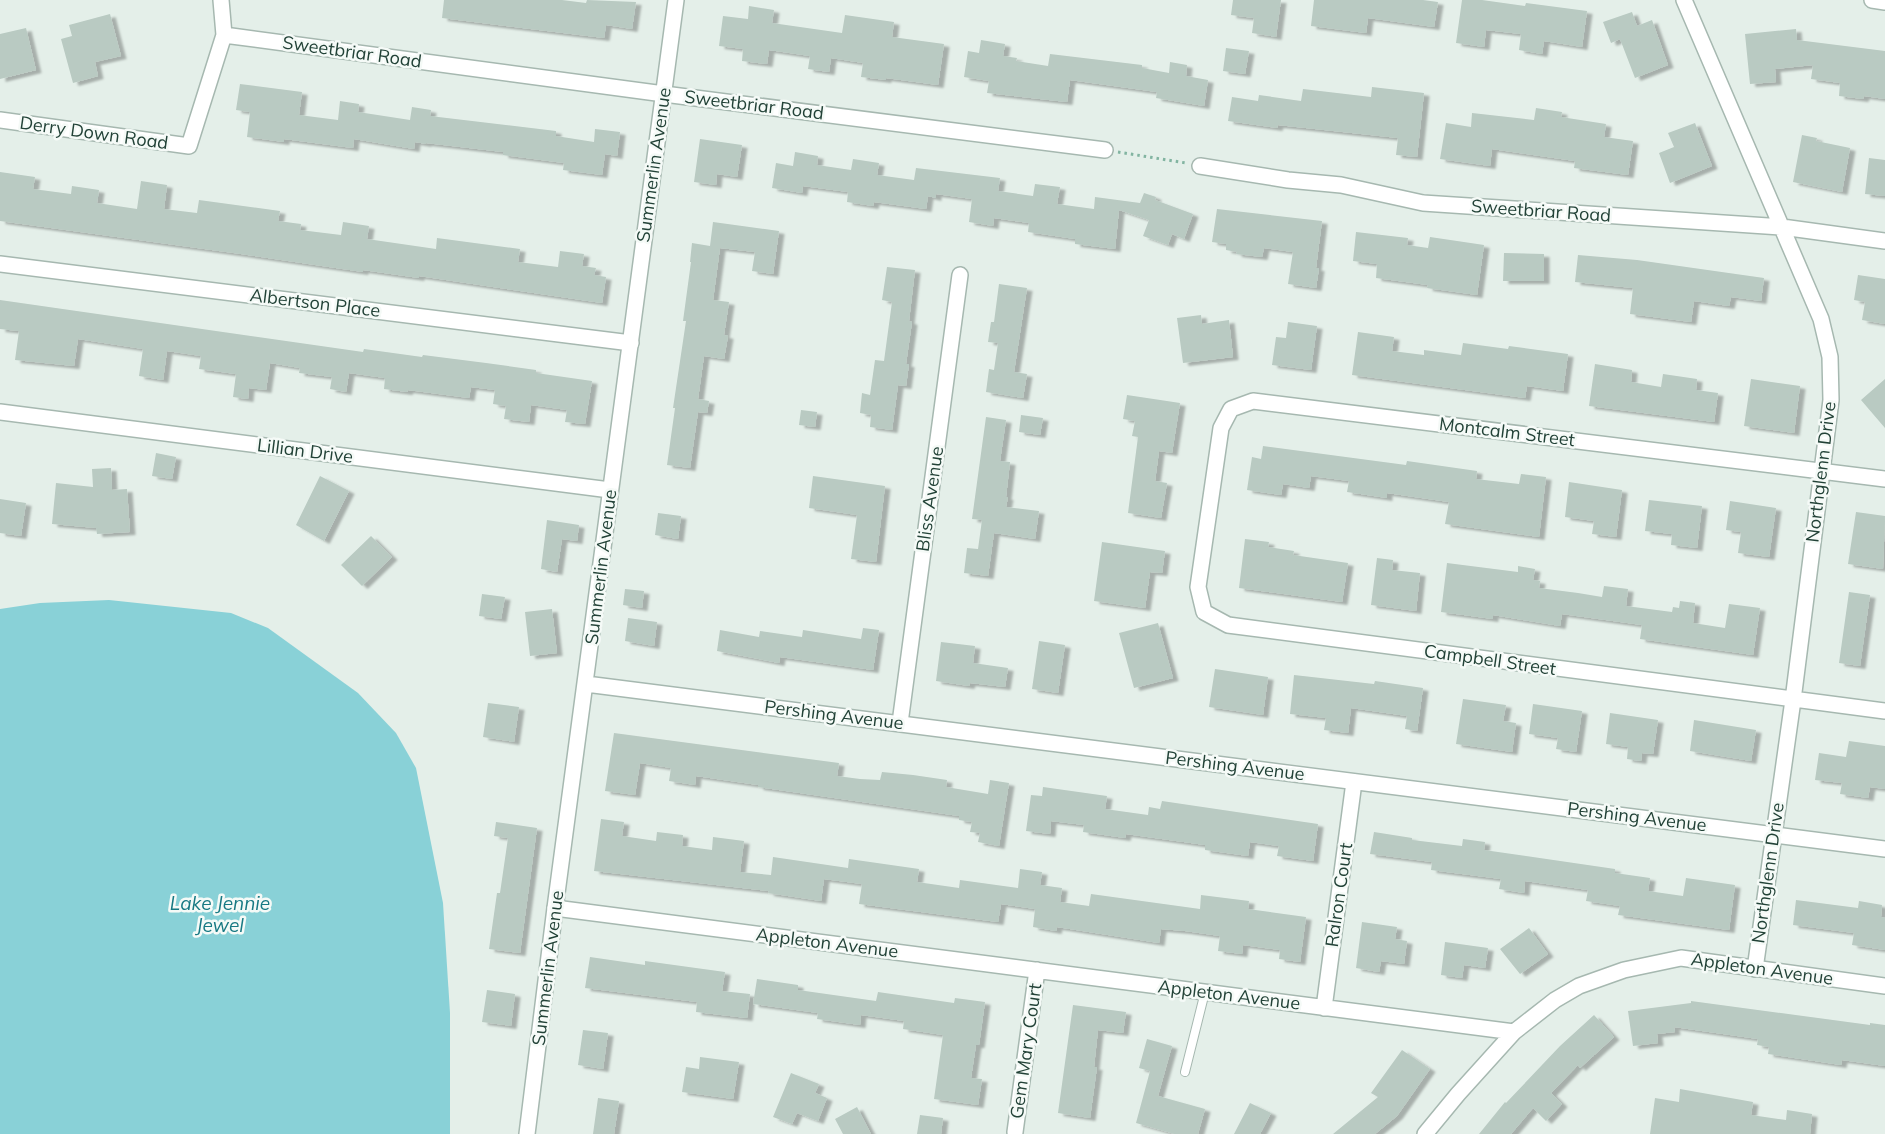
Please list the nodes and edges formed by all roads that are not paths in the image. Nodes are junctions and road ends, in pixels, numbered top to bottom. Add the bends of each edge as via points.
1 (221, 0) edge
2 (676, 0) edge
3 (1684, 0) edge
4 (1872, 0) edge
5 (1885, 2) edge
6 (224, 35) junction
7 (664, 94) junction
8 (0, 120) edge
9 (1105, 150) road end
10 (1200, 166) road end
11 (1782, 228) junction
12 (1885, 240) edge
13 (0, 264) edge
14 (960, 275) dead end
15 (630, 343) junction
16 (0, 412) edge
17 (1822, 471) junction
18 (1885, 479) edge
19 (610, 490) junction
20 (1210, 506) joint
21 (586, 684) junction
22 (1793, 700) junction
23 (1885, 711) edge
24 (900, 723) junction
25 (1354, 782) junction
26 (1774, 834) junction
27 (1885, 849) edge
28 (555, 908) junction
29 (1755, 969) junction
30 (1038, 970) junction
31 (1885, 986) edge
32 (1205, 992) junction
33 (1324, 1008) junction
34 (1514, 1032) junction
35 (1185, 1072) dead end
36 (1015, 1132) dead end
37 (527, 1134) edge
38 (1425, 1134) edge

1 - 6 street
2 - 7 street, Summerlin Avenue
3 - 11 street, Northglenn Drive
4 - 5 street
6 - 7 street, Sweetbriar Road
6 - 8 street, Derry Down Road via 189,146
7 - 9 street, Sweetbriar Road
7 - 15 street, Summerlin Avenue
10 - 11 street, Sweetbriar Road via 1341,186 1423,203
11 - 12 street, Sweetbriar Road
11 - 17 street, Northglenn Drive via 1821,319 1830,356 1831,400
13 - 15 street, Albertson Place
14 - 24 street, Bliss Avenue
15 - 19 street, Summerlin Avenue
16 - 19 street, Lillian Drive
17 - 18 street, Montcalm Street
17 - 20 street, Montcalm Street via 1253,401 1231,409 1221,428
17 - 22 street, Northglenn Drive
19 - 21 street, Summerlin Avenue
20 - 22 street, Campbell Street via 1198,587 1204,612 1228,625
21 - 24 street, Pershing Avenue
21 - 28 street, Summerlin Avenue
22 - 23 street, Campbell Street
22 - 26 street, Northglenn Drive
24 - 25 street, Pershing Avenue
25 - 26 street, Pershing Avenue
25 - 33 street, Ralron Court
26 - 27 street, Pershing Avenue
26 - 29 street, Northglenn Drive
28 - 30 street, Appleton Avenue
28 - 37 street, Summerlin Avenue
29 - 31 street, Appleton Avenue
29 - 34 street, Appleton Avenue via 1681,958 1624,970 1579,986
30 - 32 street, Appleton Avenue
30 - 36 street, Gem Mary Court
32 - 33 street, Appleton Avenue
32 - 35 lane
33 - 34 street, Appleton Avenue
34 - 38 street

